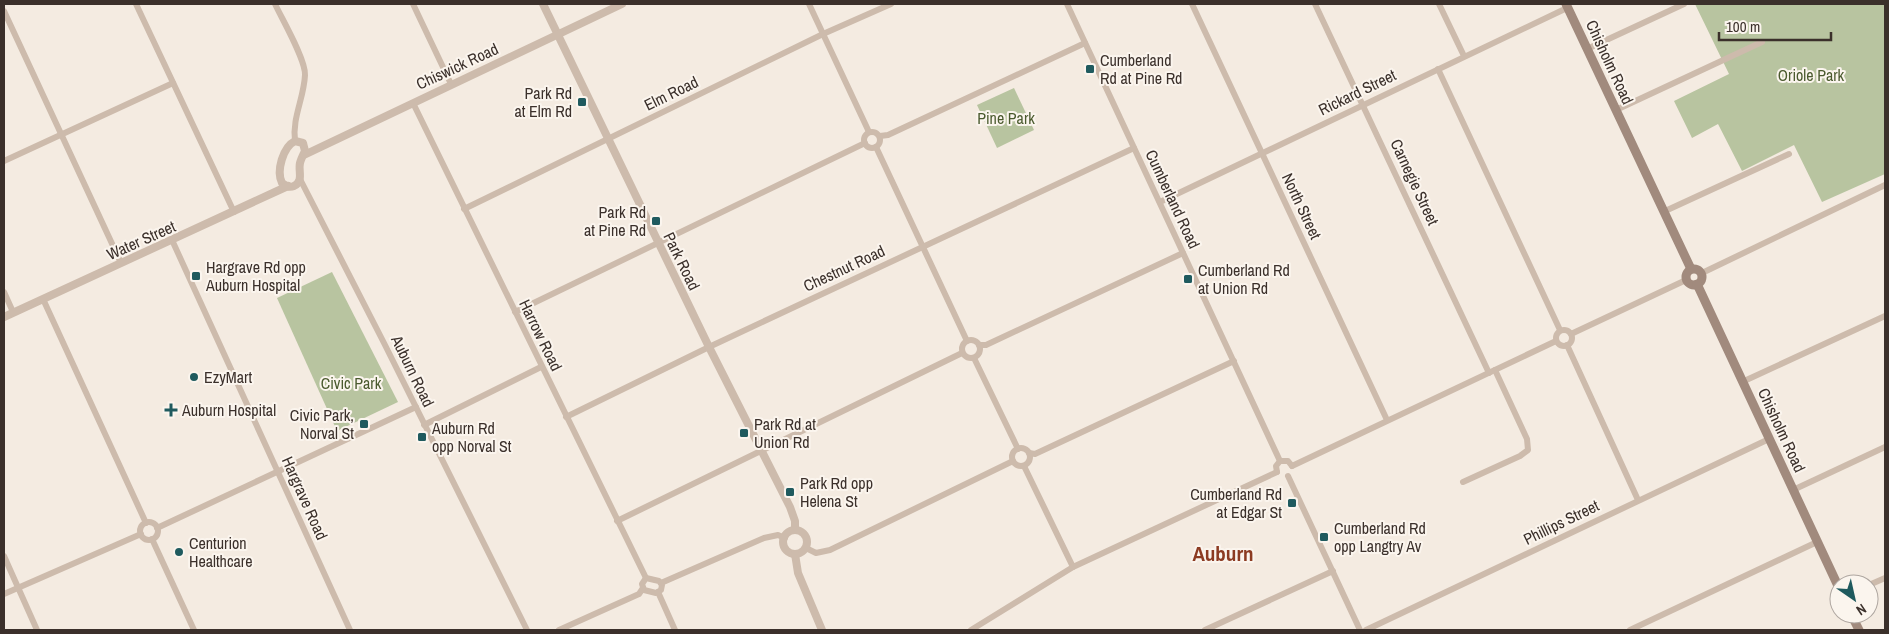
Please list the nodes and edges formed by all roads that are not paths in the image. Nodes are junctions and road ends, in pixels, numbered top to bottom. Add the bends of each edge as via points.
1 (136, 4) edge
2 (275, 4) edge
3 (413, 4) edge
4 (543, 4) edge
5 (622, 4) edge
6 (808, 4) edge
7 (891, 4) edge
8 (1067, 4) edge
9 (1192, 4) edge
10 (1315, 4) edge
11 (1439, 4) edge
12 (1684, 4) edge
13 (1567, 6) edge
14 (4, 11) edge
15 (557, 34) junction
16 (823, 34) junction
17 (1762, 42) dead end
18 (1085, 43) junction
19 (1587, 49) junction
20 (1464, 56) junction
21 (1438, 68) junction
22 (173, 83) junction
23 (451, 84) junction
24 (413, 102) junction
25 (1362, 104) junction
26 (1616, 110) junction
27 (869, 132) junction
28 (61, 135) junction
29 (880, 136) junction
30 (608, 138) junction
31 (295, 141) junction
32 (865, 143) junction
33 (876, 147) junction
34 (1134, 148) junction
35 (1262, 154) junction
36 (1789, 154) dead end
37 (304, 155) junction
38 (4, 161) edge
39 (300, 179) junction
40 (1885, 185) edge
41 (288, 186) junction
42 (1160, 202) junction
43 (464, 209) junction
44 (234, 212) junction
45 (1663, 212) junction
46 (172, 240) junction
47 (658, 243) junction
48 (922, 246) junction
49 (1183, 253) junction
50 (121, 263) junction
51 (1690, 269) junction
52 (1702, 273) junction
53 (1686, 280) junction
54 (1697, 284) junction
55 (4, 292) edge
56 (43, 299) junction
57 (13, 312) junction
58 (515, 312) junction
59 (1885, 316) edge
60 (4, 317) edge
61 (1560, 330) junction
62 (1571, 334) junction
63 (966, 341) junction
64 (1556, 341) junction
65 (1567, 345) junction
66 (979, 346) junction
67 (709, 347) junction
68 (962, 353) junction
69 (974, 358) junction
70 (1234, 361) junction
71 (541, 367) junction
72 (1492, 371) junction
73 (1742, 382) junction
74 (416, 407) junction
75 (566, 417) junction
76 (1387, 420) junction
77 (424, 425) junction
78 (1769, 439) junction
79 (1885, 447) edge
80 (1018, 449) junction
81 (760, 450) junction
82 (1029, 453) junction
83 (1013, 461) junction
84 (1280, 461) junction
85 (1024, 466) junction
86 (1292, 466) junction
87 (277, 471) junction
88 (1276, 472) junction
89 (1288, 476) junction
90 (1463, 482) dead end
91 (1793, 490) junction
92 (1638, 500) junction
93 (617, 521) junction
94 (146, 523) junction
95 (157, 528) junction
96 (795, 530) junction
97 (140, 534) junction
98 (785, 538) junction
99 (152, 539) junction
100 (1818, 542) junction
101 (806, 548) junction
102 (795, 554) junction
103 (4, 556) edge
104 (1072, 567) junction
105 (1332, 571) junction
106 (1833, 574) edge
107 (646, 578) junction
108 (661, 583) junction
109 (18, 588) junction
110 (643, 588) junction
111 (658, 592) junction
112 (4, 594) edge
113 (37, 630) edge
114 (194, 630) edge
115 (350, 630) edge
116 (527, 630) edge
117 (559, 630) edge
118 (675, 630) edge
119 (822, 630) edge
120 (971, 630) edge
121 (1204, 630) edge
122 (1360, 630) edge
123 (1366, 630) edge
124 (1630, 630) edge

1 - 22 street
2 - 31 street via 306,74 295,121
3 - 23 street
4 - 15 street, Park Road
5 - 15 street, Chiswick Road
6 - 16 street
7 - 16 street, Elm Road
8 - 18 street, Cumberland Road
9 - 35 street, North Street
10 - 25 street, Carnegie Street
11 - 20 street
12 - 19 street
13 - 19 main road, Chisholm Road
13 - 20 street, Rickard Street
14 - 28 street
15 - 23 street, Chiswick Road
15 - 30 street, Park Road
16 - 27 street
16 - 30 street, Elm Road
17 - 26 street
18 - 29 street
18 - 34 street, Cumberland Road
19 - 26 main road, Chisholm Road
20 - 21 street, Rickard Street
21 - 25 street, Rickard Street
21 - 61 street
22 - 28 street
22 - 44 street
23 - 24 street, Chiswick Road
24 - 37 street, Chiswick Road
24 - 43 street, Harrow Road
25 - 35 street, Rickard Street
25 - 72 street, Carnegie Street
26 - 45 main road, Chisholm Road
27 - 29 street
27 - 32 street via 864,138
28 - 38 street
28 - 50 street
29 - 33 street
30 - 43 street, Elm Road
30 - 47 street, Park Road
31 - 37 street via 305,145
31 - 41 street via 286,150 280,172 282,183
32 - 33 street
32 - 47 street
33 - 48 street
34 - 42 street, Cumberland Road
34 - 48 street, Chestnut Road
35 - 42 street, Rickard Street
35 - 76 street, North Street
36 - 45 street
37 - 39 street via 299,166
39 - 41 street, Water Street via 294,186
39 - 74 street, Auburn Road
40 - 52 street
41 - 44 street, Water Street
42 - 49 street, Cumberland Road
43 - 58 street, Harrow Road
44 - 46 street, Water Street
45 - 51 main road, Chisholm Road
46 - 50 street, Water Street
46 - 87 street, Hargrave Road
47 - 58 street
47 - 67 street, Park Road
48 - 63 street
48 - 67 street, Chestnut Road
49 - 66 street
49 - 70 street, Cumberland Road
50 - 56 street, Water Street
51 - 52 main road
51 - 53 main road
52 - 54 main road via 1702,280
53 - 54 main road
53 - 62 street
54 - 73 main road, Chisholm Road
55 - 57 street
56 - 57 street, Water Street
56 - 94 street
57 - 60 street, Water Street
58 - 71 street, Harrow Road
59 - 73 street
61 - 62 street
61 - 64 street
62 - 65 street via 1572,340
63 - 66 street via 975,341
63 - 68 street via 962,345
64 - 65 street
64 - 72 street
65 - 92 street
66 - 69 street via 980,351
67 - 75 street, Chestnut Road
67 - 81 street, Park Road
68 - 69 street
68 - 81 street
69 - 80 street
70 - 82 street via 1035,454
70 - 84 street, Cumberland Road
71 - 75 street, Harrow Road
71 - 77 street
72 - 76 street
72 - 90 street, Carnegie Street via 1527,439 1528,450
73 - 78 main road, Chisholm Road
74 - 77 street, Auburn Road
74 - 87 street
75 - 93 street, Harrow Road
76 - 86 street
77 - 116 street, Auburn Road
78 - 91 main road, Chisholm Road
78 - 92 street, Phillips Street
79 - 91 street
80 - 82 street via 1023,448
80 - 83 street via 1012,455
81 - 93 street
81 - 96 street, Park Road via 790,507
82 - 85 street via 1030,459
83 - 85 street
83 - 101 street via 830,550 816,554
84 - 86 street via 1288,461
84 - 88 street
85 - 104 street
86 - 89 street
87 - 95 street
87 - 115 street, Hargrave Road
88 - 89 street
88 - 104 street
89 - 105 street
91 - 100 main road, Chisholm Road
92 - 123 street, Phillips Street
93 - 107 street, Harrow Road
94 - 95 street
94 - 97 street
95 - 99 street via 157,536
96 - 98 street
96 - 101 street via 806,536
97 - 99 street via 146,540
97 - 109 street
98 - 102 street via 786,549
98 - 108 street via 778,535 764,538
99 - 114 street
100 - 106 main road, Chisholm Road
100 - 124 street
101 - 102 street
102 - 119 street via 798,573
103 - 109 street
104 - 120 street
105 - 121 street
105 - 122 street
107 - 108 street
107 - 110 street via 642,582
108 - 111 street via 662,588
109 - 112 street
109 - 113 street
110 - 111 street
110 - 117 street via 639,594
111 - 118 street

